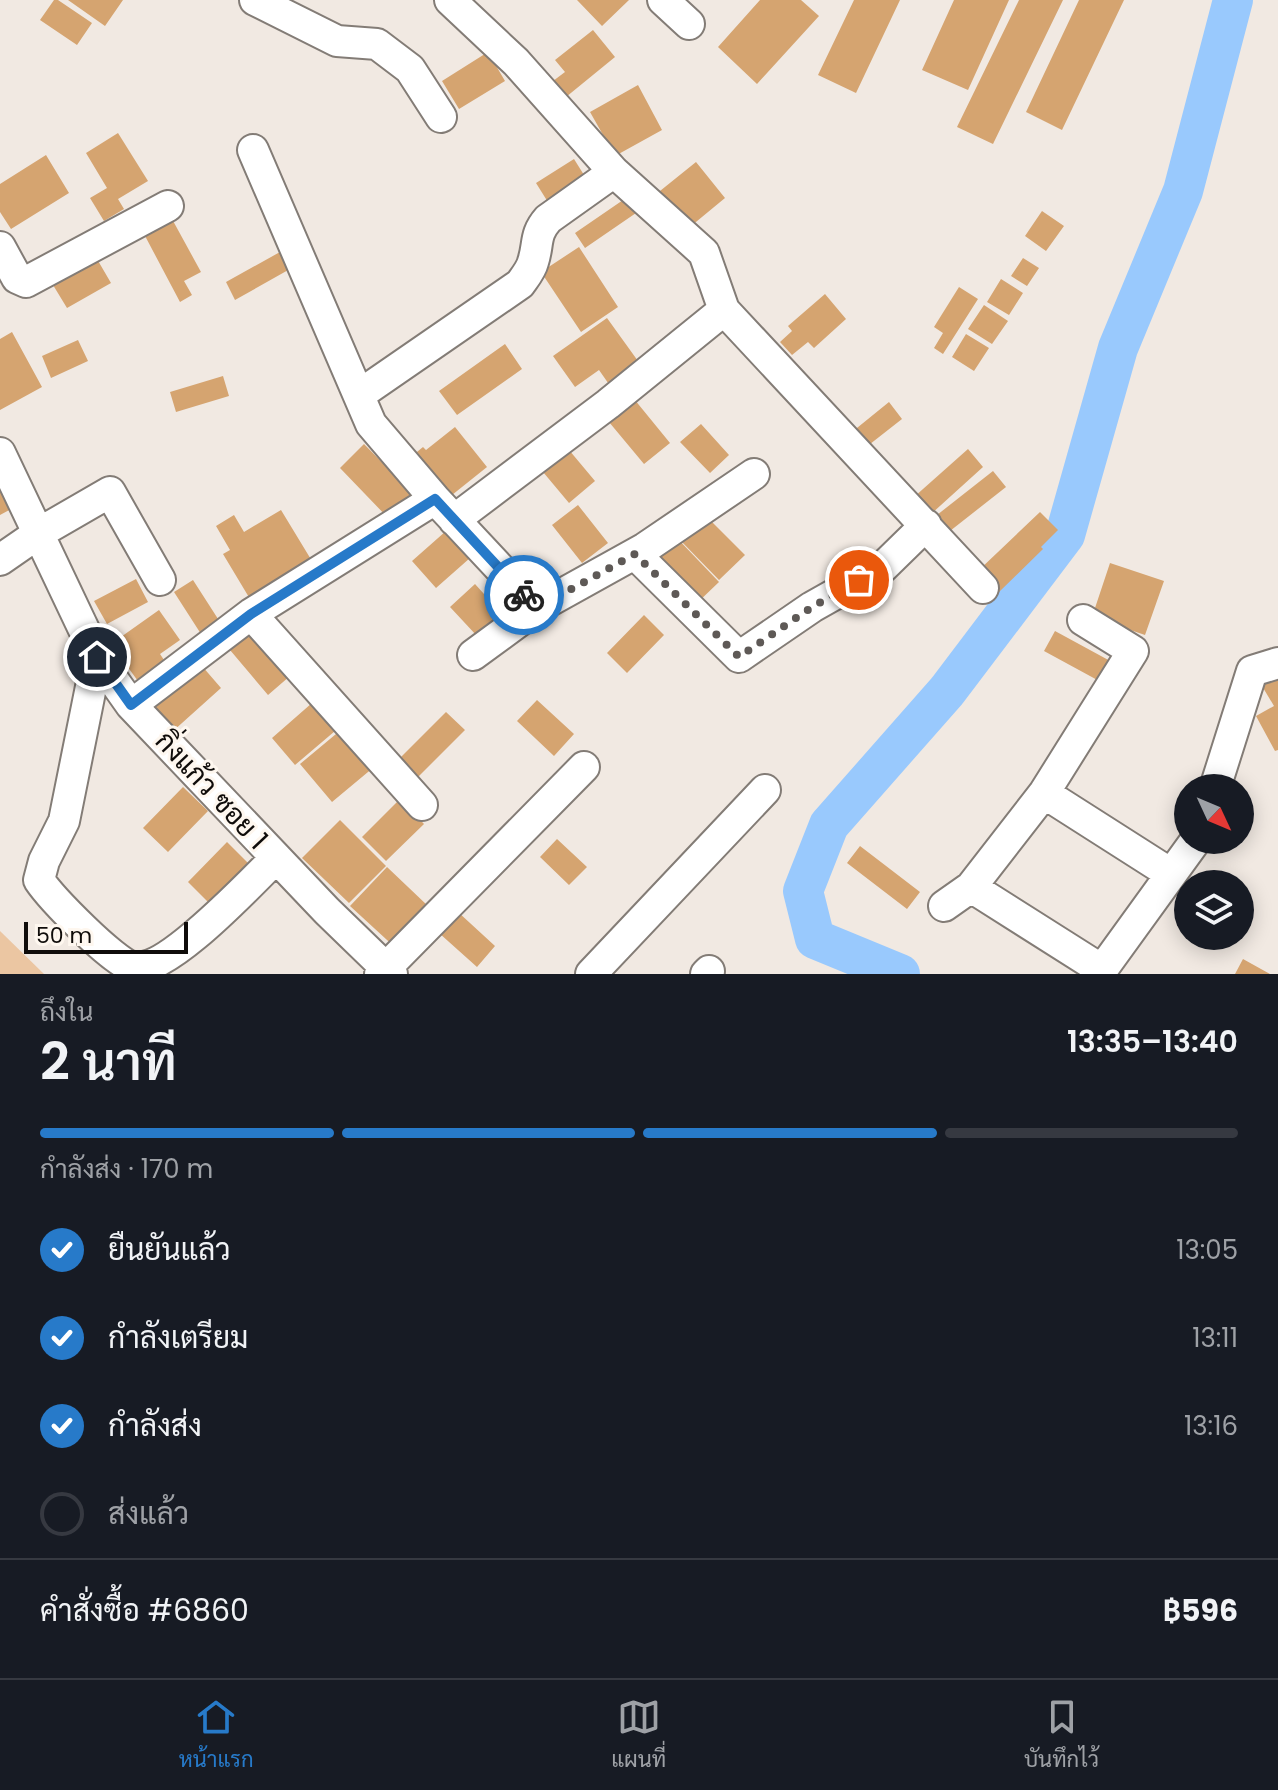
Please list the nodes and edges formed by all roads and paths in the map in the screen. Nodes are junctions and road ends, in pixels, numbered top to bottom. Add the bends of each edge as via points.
1 (255, 0) edge
2 (450, 0) edge
3 (663, 0) edge
4 (689, 24) dead end
5 (441, 117) dead end
6 (253, 150) dead end
7 (614, 172) junction
8 (168, 206) dead end
9 (0, 247) edge
10 (724, 310) junction
11 (359, 395) junction
12 (0, 453) edge
13 (754, 474) dead end
14 (444, 509) junction
15 (926, 525) junction
16 (39, 533) junction
17 (635, 554) junction
18 (0, 560) edge
19 (160, 580) dead end
20 (983, 588) dead end
21 (537, 608) junction
22 (251, 614) junction
23 (1083, 620) dead end
24 (473, 655) dead end
25 (97, 657) junction
26 (1278, 663) edge
27 (131, 705) junction
28 (584, 767) dead end
29 (1219, 774) edge
30 (765, 790) dead end
31 (1044, 793) junction
32 (422, 805) dead end
33 (1186, 854) edge
34 (276, 858) junction
35 (1171, 874) junction
36 (971, 887) junction
37 (944, 906) dead end
38 (386, 972) edge
39 (1100, 972) edge
40 (591, 974) edge

1 - 5 street via 337,41 377,44 410,69
2 - 7 street via 516,62
3 - 4 street
6 - 11 street
7 - 10 street via 704,253
7 - 11 street via 548,219 520,284
8 - 9 street via 26,282 17,278
10 - 14 street via 608,404
10 - 15 street
11 - 14 street via 371,424
12 - 16 street, กิ่งแก้ว ซอย 1
13 - 17 street
14 - 21 street
14 - 22 street
15 - 17 street via 883,567 739,657
15 - 20 street
16 - 18 street
16 - 19 street via 110,492
16 - 25 street, กิ่งแก้ว ซอย 1
17 - 21 street
21 - 24 street
22 - 27 street
22 - 32 street
23 - 31 street via 1133,651
25 - 27 street, กิ่งแก้ว ซอย 1
25 - 34 street via 64,821 39,880 52,898 116,956 133,967 153,965 198,933
26 - 29 street via 1252,671
27 - 34 street, กิ่งแก้ว ซอย 1
28 - 38 street
30 - 40 street
31 - 35 street
31 - 36 street
33 - 35 street
34 - 38 street, กิ่งแก้ว ซอย 1
35 - 39 street
36 - 37 street
36 - 39 street

